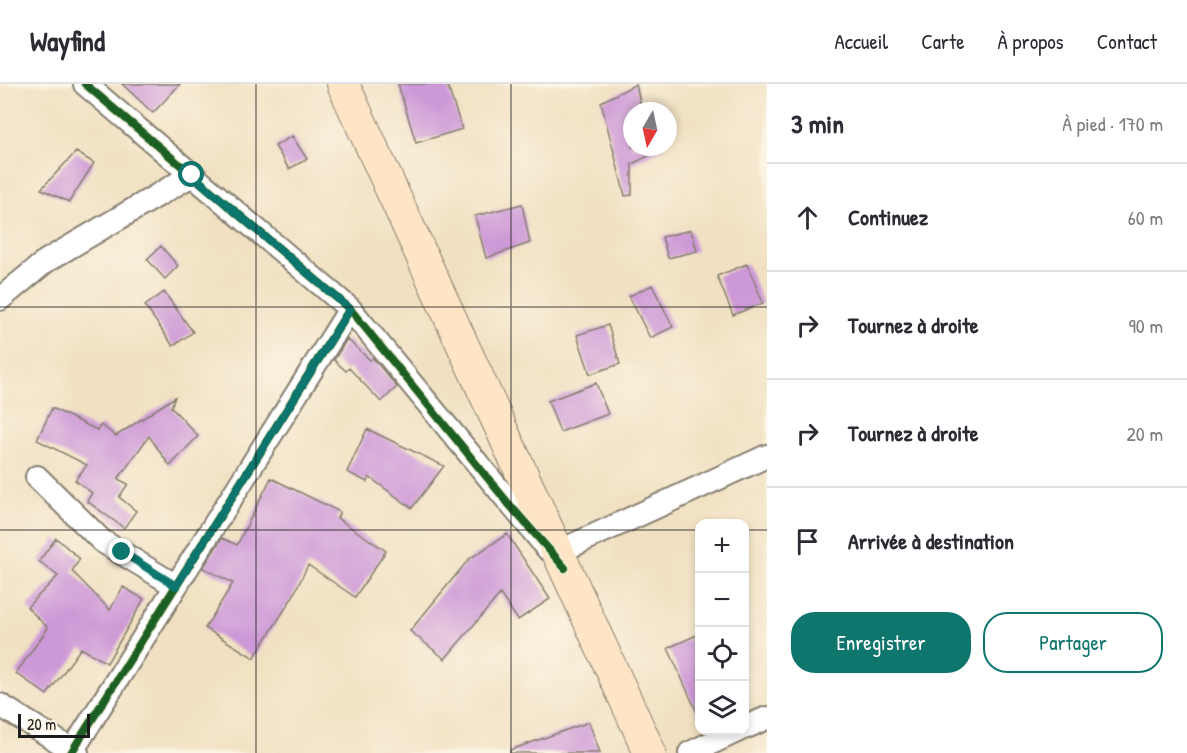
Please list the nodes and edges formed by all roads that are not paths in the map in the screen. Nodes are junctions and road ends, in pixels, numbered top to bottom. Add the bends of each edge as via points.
1 (85, 84) edge
2 (343, 84) edge
3 (192, 175) junction
4 (0, 299) edge
5 (350, 309) junction
6 (767, 456) edge
7 (37, 477) dead end
8 (561, 560) junction
9 (176, 586) junction
10 (0, 705) edge
11 (767, 718) edge
12 (749, 726) edge
13 (728, 735) edge
14 (73, 752) edge
15 (650, 753) edge
16 (690, 753) edge

1 - 3 street
2 - 8 main road
3 - 4 street via 46,261
3 - 5 street
5 - 8 street via 501,494
5 - 9 street
6 - 8 street
7 - 9 street via 102,541
8 - 15 main road
9 - 14 street
10 - 14 street
11 - 12 street
13 - 16 street

